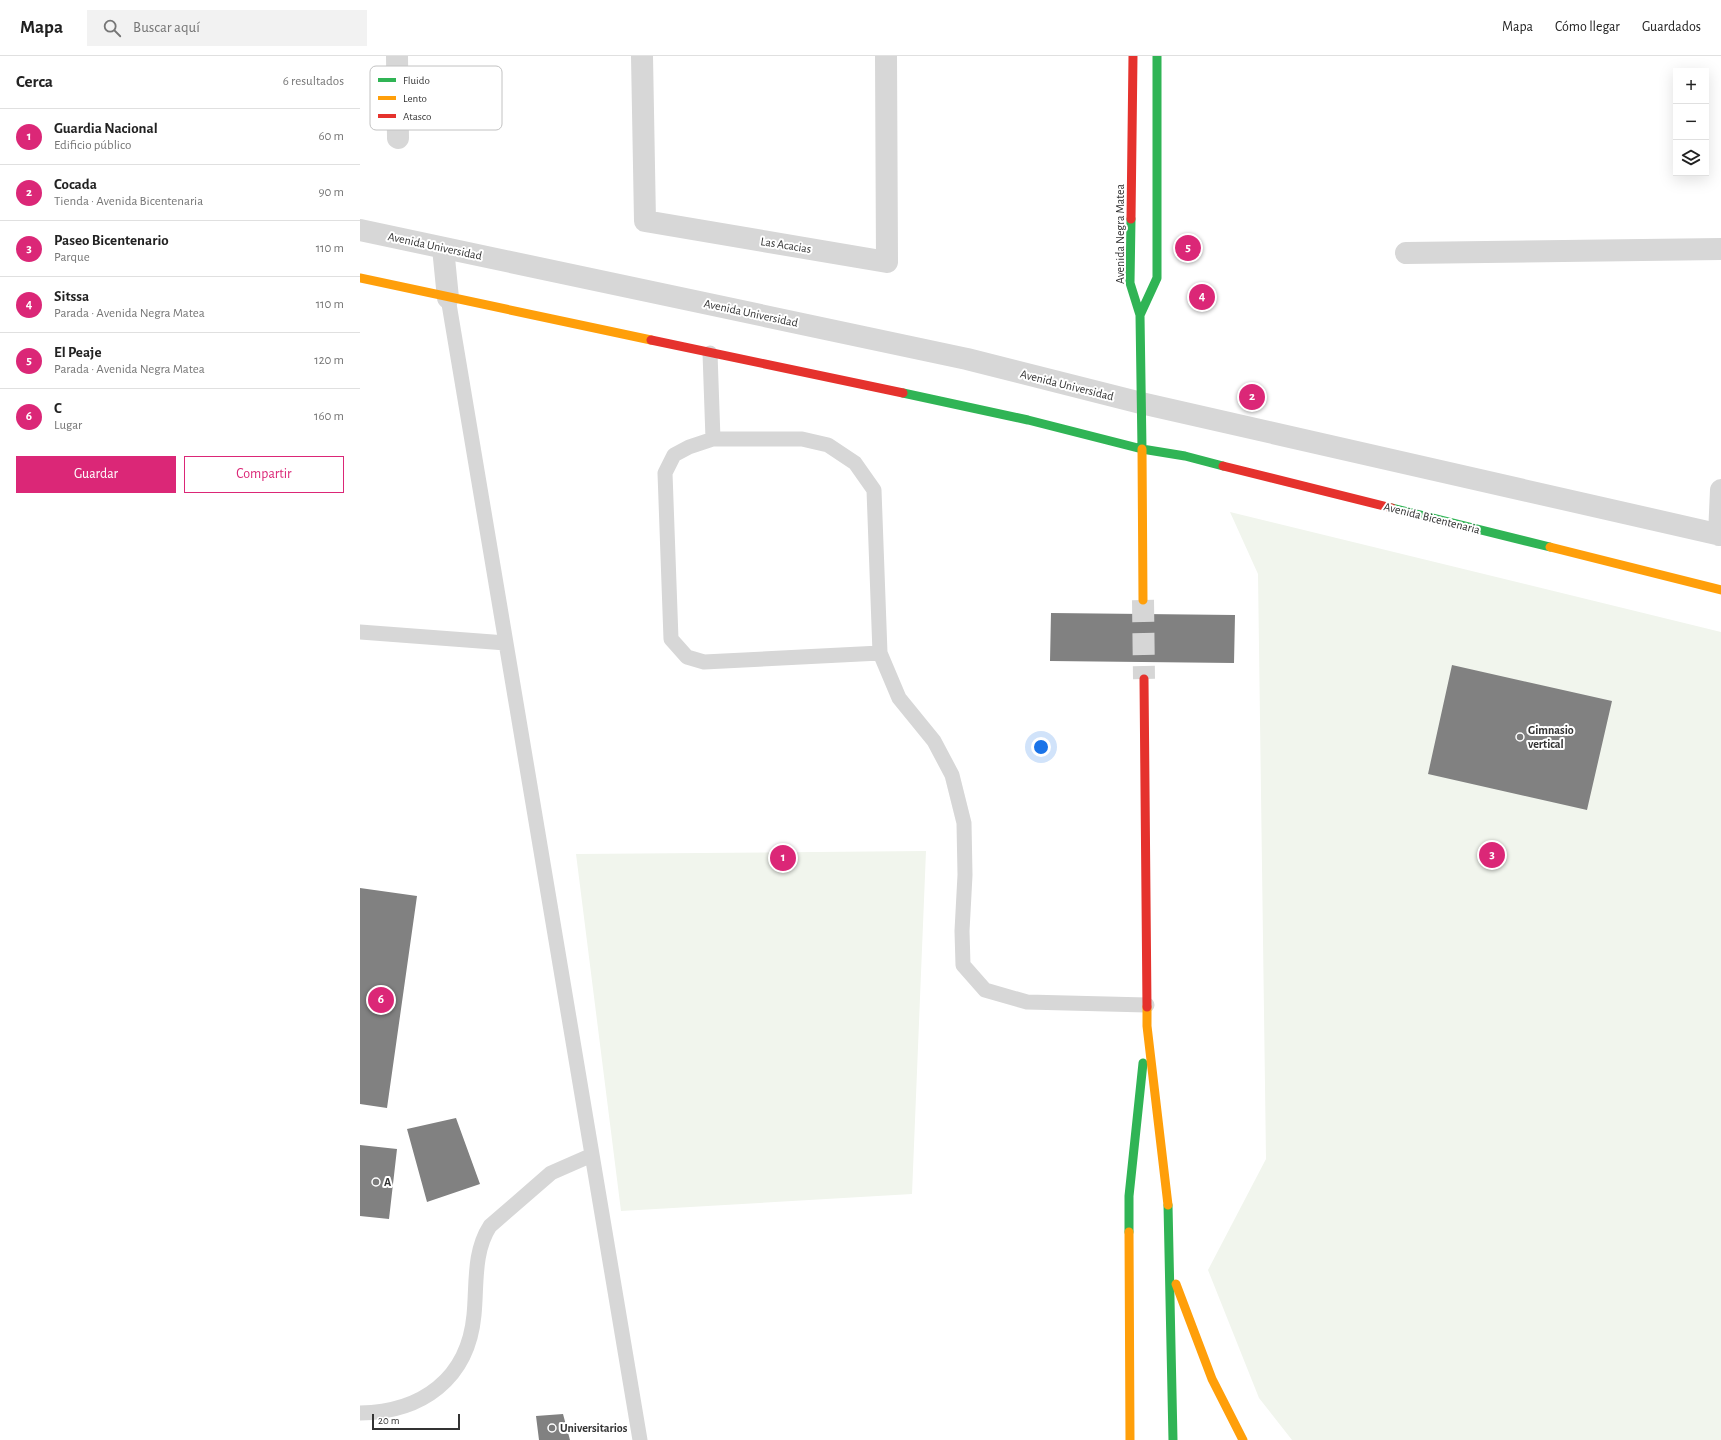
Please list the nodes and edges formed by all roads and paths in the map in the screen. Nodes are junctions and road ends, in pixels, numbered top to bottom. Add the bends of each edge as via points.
1 (397, 56) edge
2 (642, 56) edge
3 (886, 56) edge
4 (1133, 56) edge
5 (1157, 56) edge
6 (397, 66) edge
7 (398, 130) edge
8 (398, 138) dead end
9 (360, 230) edge
10 (443, 248) junction
11 (1721, 249) edge
12 (1406, 253) dead end
13 (360, 278) edge
14 (448, 298) junction
15 (1140, 315) junction
16 (710, 353) junction
17 (1141, 403) junction
18 (713, 439) junction
19 (1142, 449) junction
20 (1721, 490) edge
21 (1720, 535) edge
22 (1721, 590) edge
23 (1143, 600) tunnel mouth
24 (360, 632) edge
25 (506, 643) junction
26 (880, 653) junction
27 (1144, 679) tunnel mouth
28 (1147, 1005) junction
29 (1147, 1026) junction
30 (592, 1155) junction
31 (1170, 1268) junction
32 (360, 1413) edge
33 (1129, 1438) edge
34 (640, 1440) edge
35 (1173, 1440) edge
36 (1244, 1440) edge

1 - 6 street
2 - 3 street, Las Acacias via 645,221 888,262
4 - 15 main road, Avenida Negra Matea via 1130,283
5 - 15 main road via 1157,278
7 - 8 street
9 - 10 street, Avenida Universidad
10 - 14 street
10 - 17 street, Avenida Universidad via 967,359
11 - 12 street
13 - 14 main road
14 - 16 main road
14 - 25 lane
15 - 17 main road
16 - 18 lane
16 - 19 main road via 1028,420
17 - 19 main road
17 - 21 street
18 - 26 lane via 802,439 828,446 855,464 874,490
18 - 26 lane via 689,446 674,456 665,473 671,639 687,657 704,662
19 - 22 main road, Avenida Bicentenaria via 1185,456
19 - 23 main road
20 - 21 street
24 - 25 lane
25 - 30 lane
26 - 28 lane via 899,698 934,740 952,775 964,823 963,965 985,990 1027,1002
27 - 28 main road
28 - 29 main road
29 - 31 main road via 1168,1195
29 - 33 main road via 1129,1196
30 - 32 lane via 545,1178 485,1233 478,1253 472,1331 465,1352 451,1375 428,1395 405,1406
30 - 34 lane
31 - 35 main road
31 - 36 main road via 1212,1379

